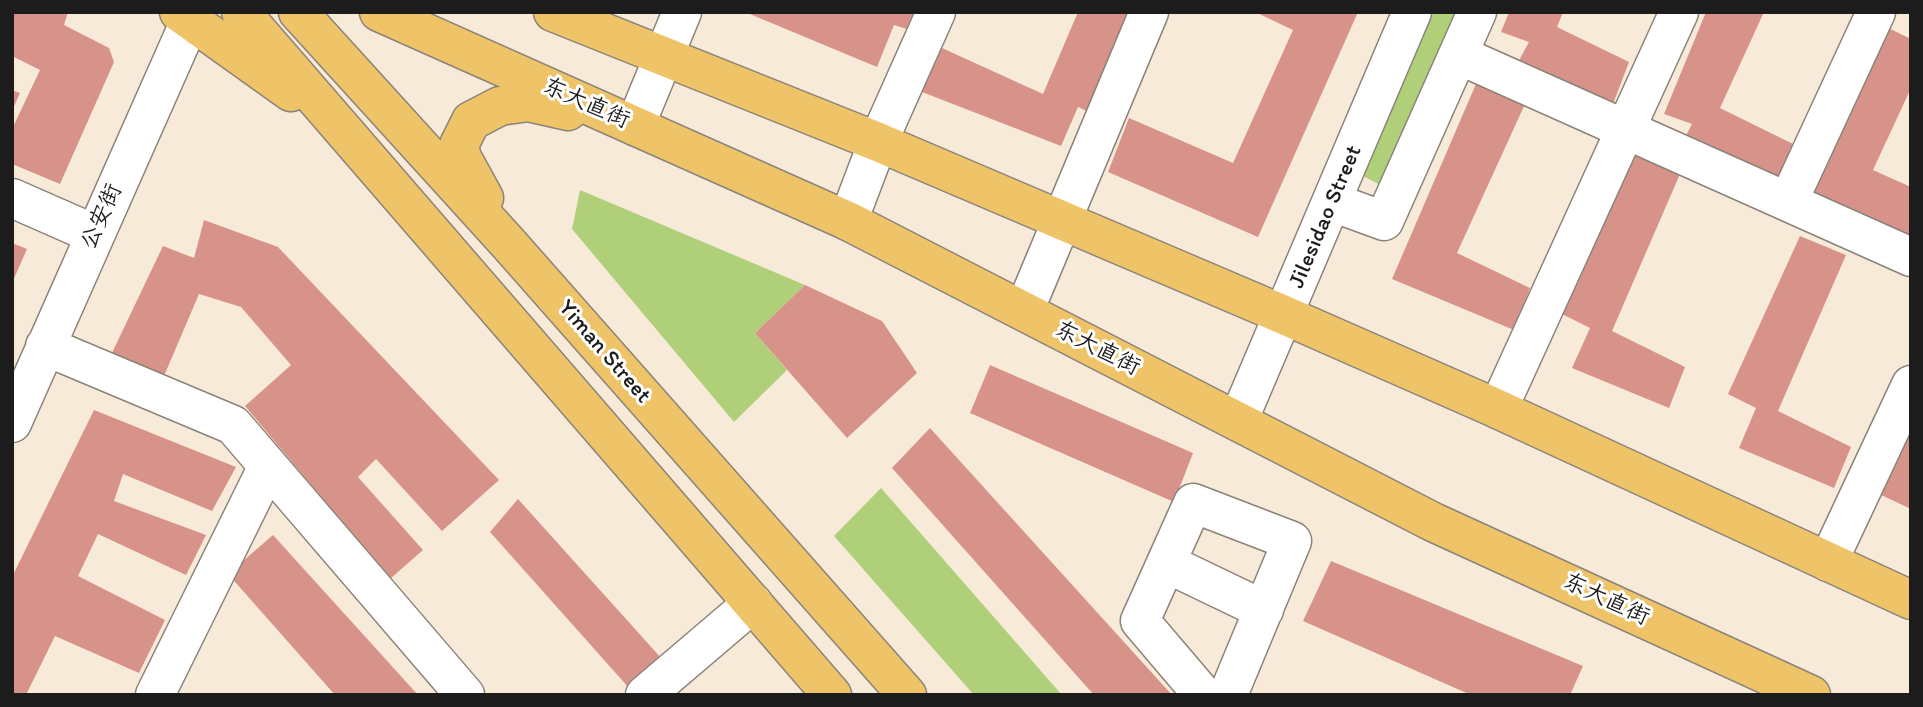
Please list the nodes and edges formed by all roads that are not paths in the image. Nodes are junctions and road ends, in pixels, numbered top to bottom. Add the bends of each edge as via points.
1 (241, 12) edge
2 (298, 12) edge
3 (379, 12) edge
4 (553, 12) edge
5 (682, 12) edge
6 (936, 12) edge
7 (1149, 12) edge
8 (1412, 12) edge
9 (1477, 12) edge
10 (1679, 12) edge
11 (1875, 12) edge
12 (188, 15) edge
13 (665, 54) junction
14 (1458, 55) junction
15 (339, 125) junction
16 (635, 126) junction
17 (1627, 130) junction
18 (878, 142) junction
19 (12, 198) edge
20 (1332, 202) junction
21 (1788, 202) junction
22 (848, 221) junction
23 (1062, 222) junction
24 (94, 234) junction
25 (508, 243) junction
26 (1911, 257) edge
27 (1024, 312) junction
28 (1284, 315) junction
29 (45, 346) junction
30 (1911, 385) edge
31 (1498, 410) junction
32 (1238, 421) junction
33 (12, 422) edge
34 (268, 466) junction
35 (1828, 562) junction
36 (1166, 563) junction
37 (1911, 600) edge
38 (753, 603) junction
39 (1264, 610) junction
40 (155, 695) edge
41 (466, 695) edge
42 (645, 695) edge
43 (832, 695) edge
44 (907, 695) edge
45 (1203, 695) edge
46 (1228, 695) edge
47 (1811, 695) edge

1 - 15 main road
2 - 25 main road, Yiman Street
3 - 16 main road, 东大直街
4 - 13 main road
5 - 13 street
6 - 18 street
7 - 23 street
8 - 20 street, Jilesidao Street
9 - 14 street
10 - 17 street
11 - 21 street
12 - 15 main road
12 - 24 street, 公安街
13 - 16 street
13 - 18 main road
14 - 17 street
14 - 20 street via 1384,221
15 - 38 main road
16 - 22 main road, 东大直街
16 - 25 main road via 528,102 500,106 471,121 459,145 462,158
17 - 21 street
17 - 31 street
18 - 22 street
18 - 23 main road
19 - 24 street
20 - 28 street, Jilesidao Street
21 - 26 street
22 - 27 main road, 东大直街
23 - 27 street
23 - 28 main road
24 - 29 street, 公安街
25 - 44 main road, Yiman Street
27 - 32 main road, 东大直街
28 - 31 main road
28 - 32 street, Jilesidao Street
29 - 33 street, 公安街
29 - 34 street via 233,425
30 - 35 street
31 - 35 main road
32 - 47 main road, 东大直街 via 1433,522
34 - 40 street
34 - 41 street
35 - 37 main road
36 - 39 street
36 - 39 street via 1193,503 1292,541
36 - 45 street via 1140,621
38 - 42 street
38 - 43 main road
39 - 46 street

